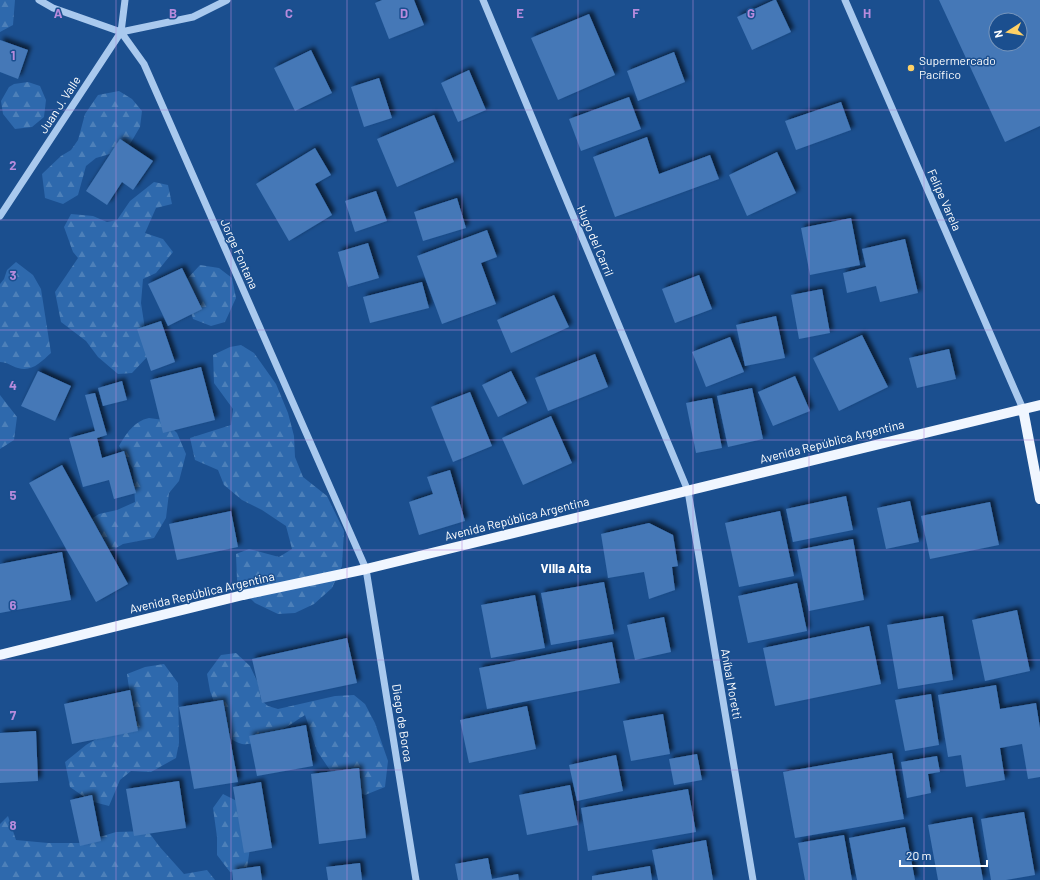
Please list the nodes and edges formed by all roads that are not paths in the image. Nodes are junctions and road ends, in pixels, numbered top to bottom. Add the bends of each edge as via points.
1 (39, 0) edge
2 (125, 0) edge
3 (227, 0) edge
4 (483, 0) edge
5 (845, 0) edge
6 (121, 32) junction
7 (0, 216) edge
8 (1040, 405) edge
9 (1023, 409) junction
10 (688, 491) junction
11 (1040, 499) edge
12 (366, 569) junction
13 (0, 655) edge
14 (416, 880) edge
15 (753, 880) edge

1 - 6 street via 53,8
2 - 6 street, Juan J. Valle
3 - 6 street via 193,16
4 - 10 street, Hugo del Carril
5 - 9 street, Felipe Varela
6 - 7 street, Juan J. Valle
6 - 12 street, Jorge Fontana via 144,64
8 - 9 main road, Avenida República Argentina
9 - 10 main road, Avenida República Argentina
9 - 11 main road
10 - 12 main road, Avenida República Argentina
10 - 15 street, Aníbal Moretti
12 - 13 main road, Avenida República Argentina via 243,595
12 - 14 street, Diego de Boroa

